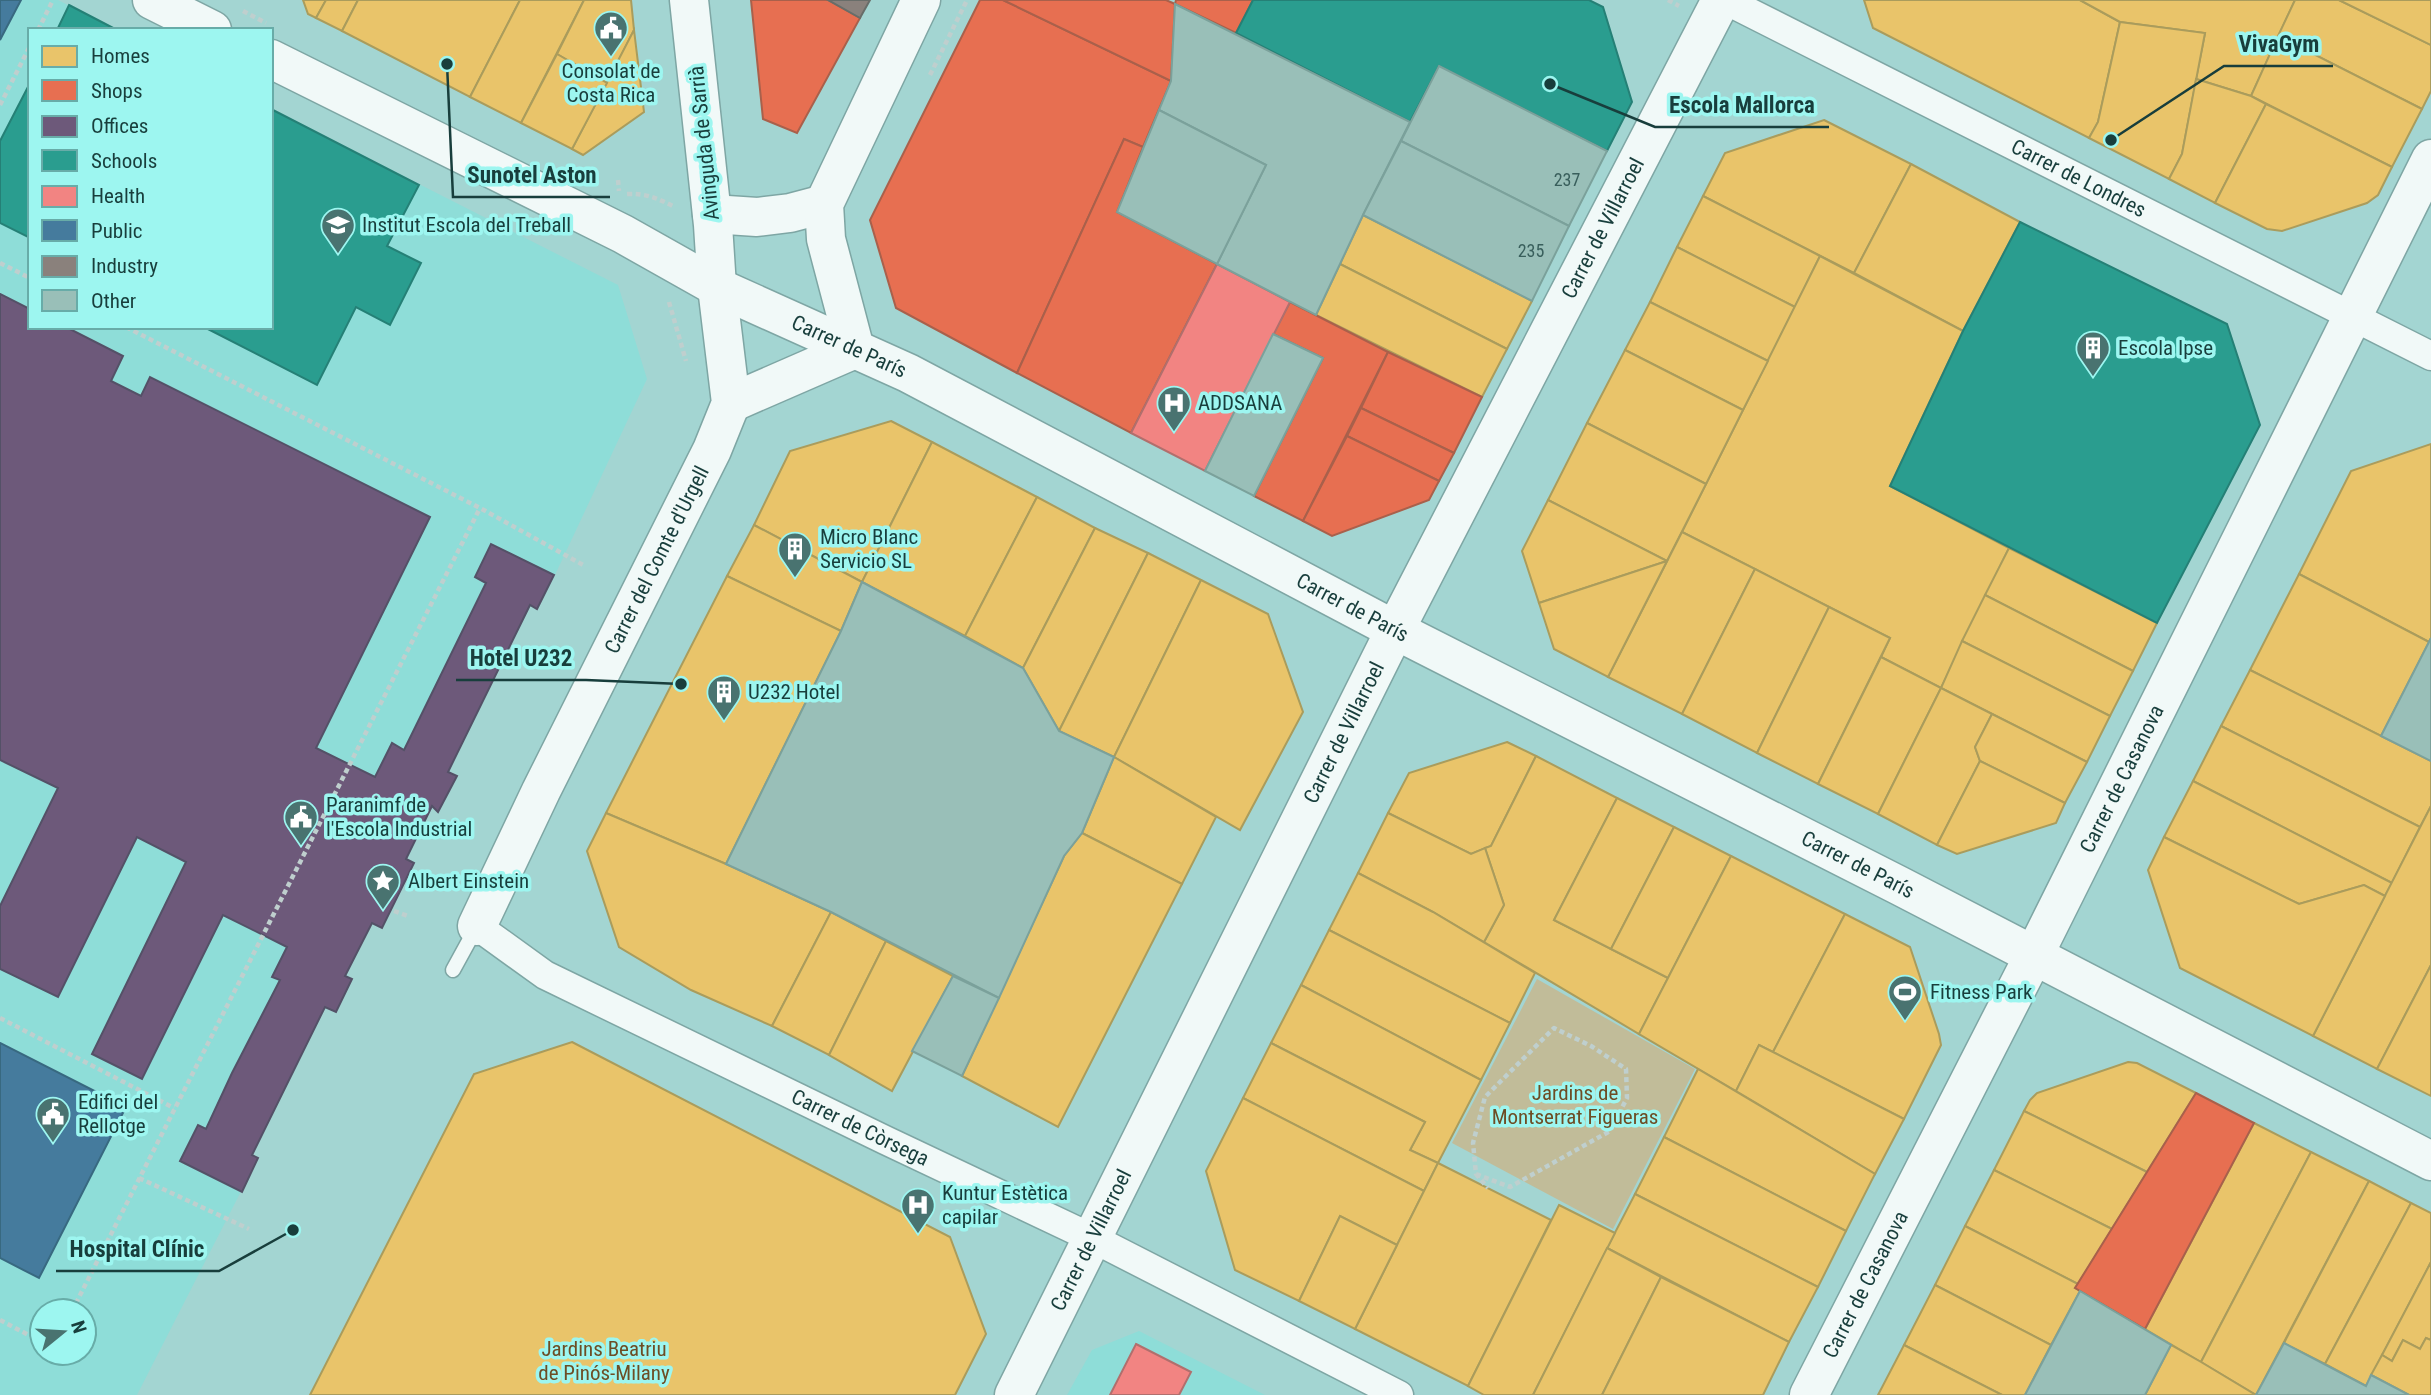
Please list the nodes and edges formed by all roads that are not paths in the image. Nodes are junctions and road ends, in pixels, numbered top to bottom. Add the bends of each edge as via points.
1 (152, 0) edge
2 (689, 0) edge
3 (921, 0) edge
4 (1723, 0) edge
5 (208, 28) edge
6 (273, 60) edge
7 (2431, 159) edge
8 (824, 204) junction
9 (712, 214) junction
10 (717, 287) junction
11 (2353, 316) junction
12 (855, 349) junction
13 (2431, 356) edge
14 (731, 403) junction
15 (1395, 630) junction
16 (477, 926) junction
17 (2034, 955) junction
18 (453, 970) dead end
19 (2431, 1161) edge
20 (1092, 1238) junction
21 (1014, 1395) edge
22 (1399, 1395) edge
23 (1810, 1395) edge

1 - 5 main road
2 - 9 main road, Avinguda de Sarrià
3 - 8 main road
4 - 11 street, Carrer de Londres
4 - 15 main road, Carrer de Villarroel
6 - 10 main road, Carrer de París via 623,234
7 - 11 main road, Carrer de Casanova
8 - 9 main road via 757,217
8 - 12 main road via 826,239
9 - 10 main road, Avinguda de Sarrià
10 - 12 main road, Carrer de París
10 - 14 main road, Carrer del Comte d'Urgell
11 - 13 street, Carrer de Londres
11 - 17 main road, Carrer de Casanova
12 - 14 main road
12 - 15 main road, Carrer de París
14 - 16 main road, Carrer del Comte d'Urgell
15 - 17 main road, Carrer de París
15 - 20 main road, Carrer de Villarroel
16 - 18 lane, Carrer del Comte d'Urgell
16 - 20 street, Carrer de Còrsega via 545,975
17 - 19 main road, Carrer de París
17 - 23 main road, Carrer de Casanova
20 - 21 main road, Carrer de Villarroel
20 - 22 street, Carrer de Còrsega

